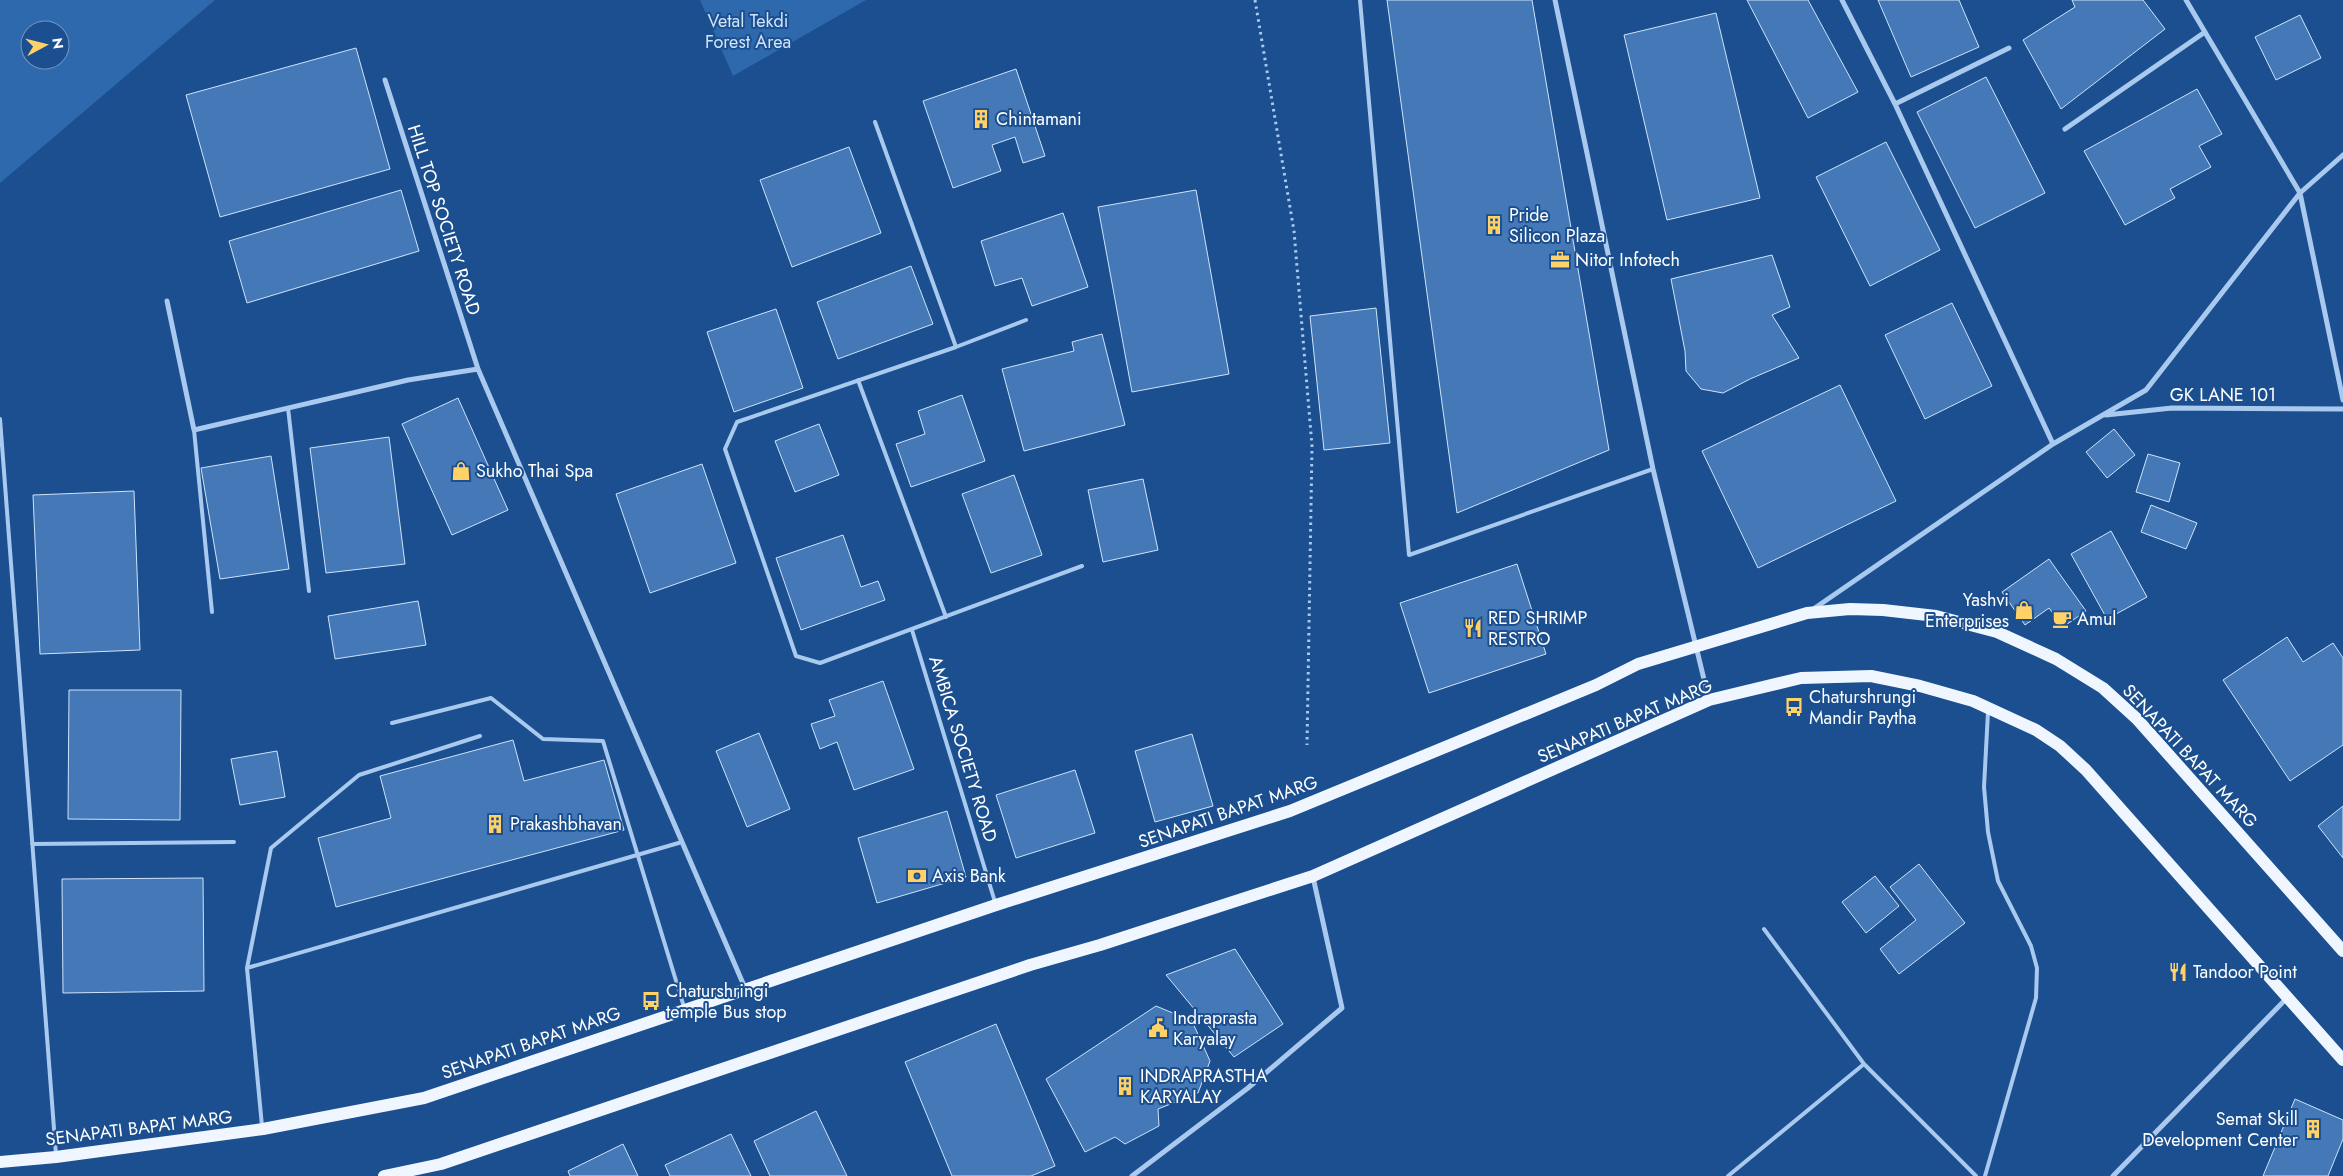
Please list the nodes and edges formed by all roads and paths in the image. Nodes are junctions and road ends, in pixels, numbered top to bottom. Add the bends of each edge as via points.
1 (1255, 0) edge
2 (1360, 0) edge
3 (1554, 0) edge
4 (1842, 0) edge
5 (2186, 0) edge
6 (2205, 32) junction
7 (2009, 48) dead end
8 (385, 80) dead end
9 (1895, 104) junction
10 (875, 122) dead end
11 (2065, 129) dead end
12 (2343, 156) edge
13 (2300, 193) junction
14 (167, 301) dead end
15 (1026, 320) dead end
16 (956, 346) junction
17 (478, 369) junction
18 (858, 380) junction
19 (2343, 400) edge
20 (288, 408) junction
21 (2343, 409) edge
22 (2103, 415) junction
23 (0, 419) edge
24 (194, 430) junction
25 (2053, 444) junction
26 (1653, 469) junction
27 (1082, 566) dead end
28 (309, 591) dead end
29 (212, 612) dead end
30 (1807, 613) junction
31 (946, 617) junction
32 (912, 630) junction
33 (1696, 645) junction
34 (1709, 700) junction
35 (1988, 707) junction
36 (392, 724) dead end
37 (480, 736) dead end
38 (1307, 745) dead end
39 (234, 842) dead end
40 (682, 842) junction
41 (32, 844) junction
42 (638, 855) junction
43 (1313, 876) junction
44 (996, 905) junction
45 (1764, 929) dead end
46 (2343, 951) edge
47 (246, 968) junction
48 (745, 988) junction
49 (2288, 997) junction
50 (684, 1009) junction
51 (2343, 1060) edge
52 (1864, 1064) junction
53 (263, 1129) junction
54 (56, 1157) junction
55 (0, 1162) edge
56 (384, 1176) edge
57 (1132, 1176) edge
58 (1728, 1176) edge
59 (1976, 1176) edge
60 (1985, 1176) edge
61 (2113, 1176) edge

1 - 38 path via 1294,231 1312,446
2 - 26 lane via 1410,555
3 - 26 street
4 - 9 street
5 - 6 street
6 - 11 street
6 - 13 street
7 - 9 street
8 - 17 street, HILL TOP SOCIETY ROAD
9 - 25 street
10 - 16 lane
12 - 13 street
13 - 19 street
13 - 22 street via 2146,390
14 - 24 street
15 - 16 lane
16 - 18 lane
17 - 20 street via 408,380
17 - 40 street, HILL TOP SOCIETY ROAD
18 - 31 lane
18 - 32 lane via 737,422 725,448 796,656 820,663
20 - 24 street
20 - 28 lane
21 - 22 street, GK LANE 101 via 2172,408
22 - 25 street
23 - 41 lane
24 - 29 lane
25 - 30 street
26 - 33 street
27 - 31 lane
30 - 33 main road, SENAPATI BAPAT MARG
30 - 46 main road, SENAPATI BAPAT MARG via 1850,609 1936,616 1997,632 2056,659 2103,688 2137,719
31 - 32 lane
32 - 44 lane, AMBICA SOCIETY ROAD
33 - 34 street
33 - 44 main road, SENAPATI BAPAT MARG via 1638,664 1596,685 1290,812
34 - 35 main road, SENAPATI BAPAT MARG via 1801,678 1871,676 1973,700
34 - 43 main road, SENAPATI BAPAT MARG
35 - 49 main road, SENAPATI BAPAT MARG via 2052,741 2086,770
35 - 60 lane via 1984,787 1988,832 1998,881 2031,946 2037,968 2036,998
36 - 42 lane via 491,698 543,739 603,741
37 - 47 lane via 359,775 271,848
39 - 41 lane
40 - 42 lane
40 - 48 street, HILL TOP SOCIETY ROAD
41 - 54 lane
42 - 47 lane
42 - 50 lane
43 - 56 main road, SENAPATI BAPAT MARG via 1030,965 441,1164
43 - 57 street via 1342,1008 1248,1088
44 - 48 main road, SENAPATI BAPAT MARG
45 - 52 lane
47 - 53 lane
48 - 50 main road, SENAPATI BAPAT MARG
49 - 51 main road, SENAPATI BAPAT MARG
49 - 61 street
50 - 53 main road, SENAPATI BAPAT MARG via 424,1098
52 - 58 lane
52 - 59 lane
53 - 54 main road, SENAPATI BAPAT MARG
54 - 55 main road, SENAPATI BAPAT MARG

